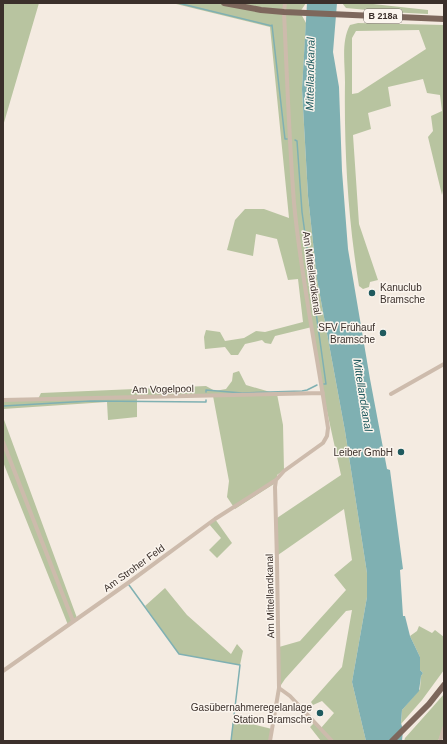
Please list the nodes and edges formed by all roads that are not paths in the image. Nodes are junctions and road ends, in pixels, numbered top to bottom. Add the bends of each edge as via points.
1 (224, 3) edge
2 (285, 3) edge
3 (284, 12) junction
4 (444, 18) edge
5 (444, 364) edge
6 (323, 393) junction
7 (391, 394) dead end
8 (3, 400) edge
9 (3, 442) edge
10 (276, 480) junction
11 (73, 621) junction
12 (3, 671) edge
13 (444, 685) edge
14 (279, 688) junction
15 (444, 728) edge
16 (270, 741) edge
17 (332, 741) edge
18 (392, 741) edge
19 (440, 741) edge

1 - 3 main road, B 218a
2 - 3 street, Am Mittellandkanal
3 - 4 main road, B 218a
3 - 6 street, Am Mittellandkanal via 294,203
5 - 7 street
6 - 8 street, Am Vogelpool
6 - 10 street, Am Mittellandkanal via 327,436 323,443 284,471
9 - 11 street
10 - 11 street, Am Stroher Feld via 215,519
10 - 14 street, Am Mittellandkanal
11 - 12 street, Am Stroher Feld
13 - 18 main road
14 - 16 street, Am Mittellandkanal
14 - 17 street via 290,696
15 - 19 street

